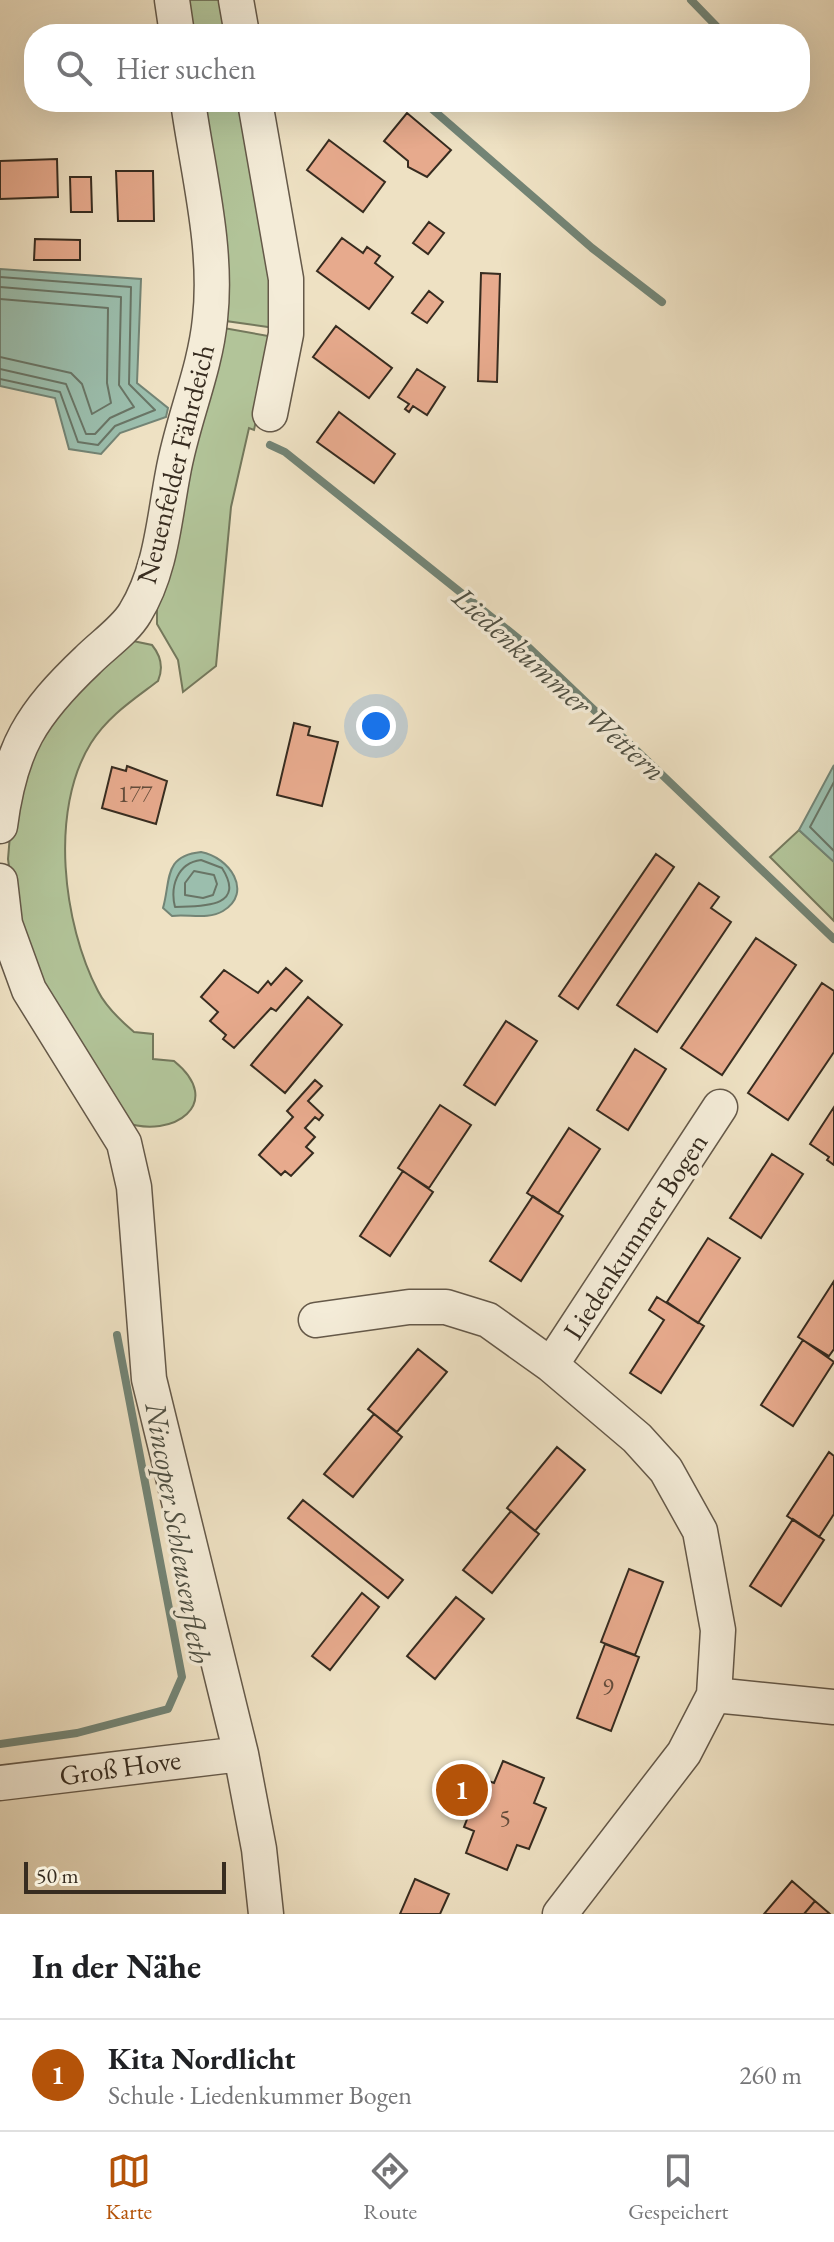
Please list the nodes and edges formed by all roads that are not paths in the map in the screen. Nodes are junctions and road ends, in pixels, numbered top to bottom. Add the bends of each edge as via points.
1 (172, 0) edge
2 (236, 0) edge
3 (176, 24) edge
4 (240, 24) edge
5 (190, 112) edge
6 (257, 112) edge
7 (270, 414) dead end
8 (0, 826) edge
9 (0, 881) edge
10 (720, 1107) dead end
11 (316, 1320) dead end
12 (551, 1365) junction
13 (714, 1695) junction
14 (834, 1707) edge
15 (241, 1754) junction
16 (0, 1783) edge
17 (266, 1914) edge
18 (560, 1914) edge

1 - 3 street
2 - 4 street
5 - 8 street, Neuenfelder Fährdeich via 211,254 210,322 160,546 134,616 52,694 28,727 6,781
6 - 7 street via 286,279 286,334
9 - 15 street via 5,924 29,990 124,1143 134,1187 149,1379
10 - 12 street, Liedenkummer Bogen
11 - 12 street, Liedenkummer Bogen via 446,1307 488,1320
12 - 13 street, Liedenkummer Bogen via 637,1438 666,1470 700,1531 718,1630
13 - 14 street
13 - 18 street, Liedenkummer Bogen via 684,1753
15 - 16 street, Groß Hove
15 - 17 street

